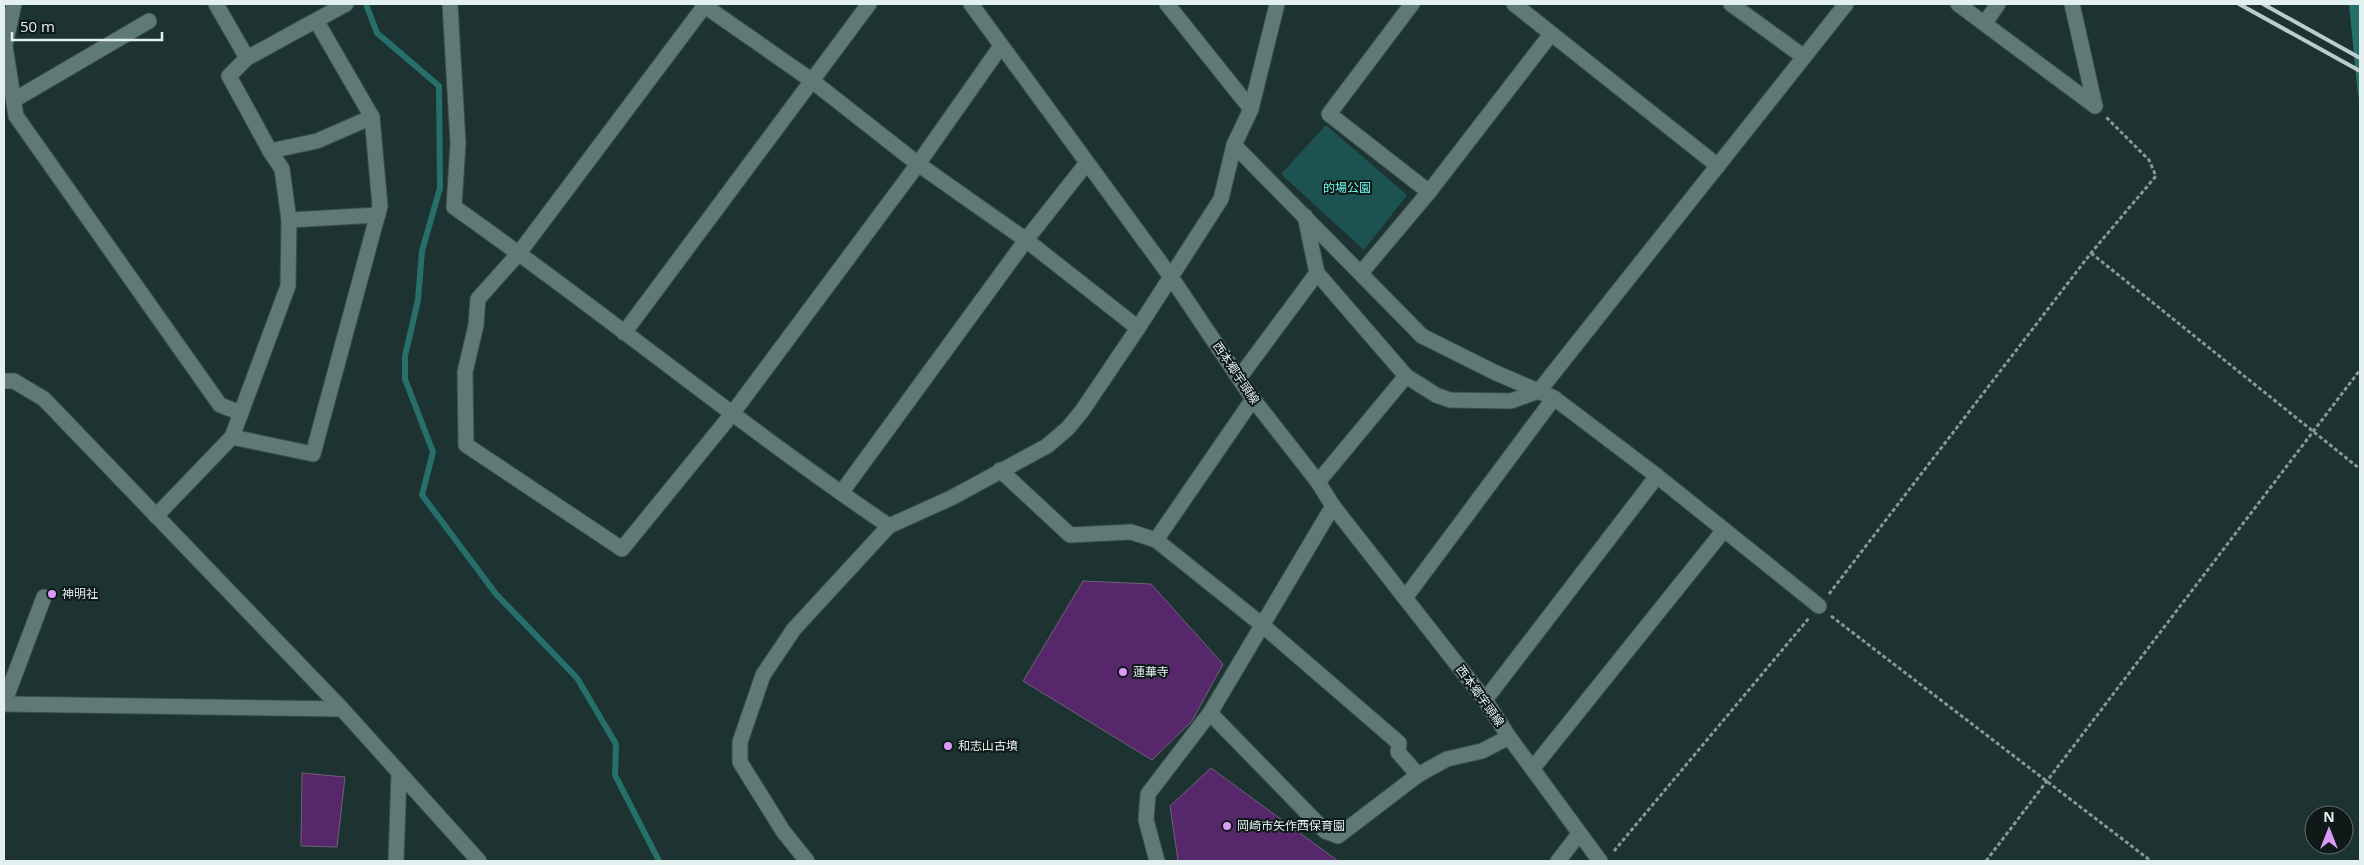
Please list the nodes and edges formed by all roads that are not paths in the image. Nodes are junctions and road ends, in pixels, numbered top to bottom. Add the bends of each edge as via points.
1 (14, 4) edge
2 (216, 4) edge
3 (346, 4) edge
4 (450, 4) edge
5 (704, 4) edge
6 (869, 4) edge
7 (971, 4) edge
8 (1167, 4) edge
9 (1412, 4) edge
10 (1514, 4) edge
11 (1731, 4) edge
12 (1846, 4) edge
13 (1958, 4) edge
14 (1998, 4) edge
15 (2072, 4) edge
16 (1272, 7) edge
17 (328, 8) edge
18 (149, 21) dead end
19 (317, 22) junction
20 (1985, 23) junction
21 (1551, 34) junction
22 (1001, 46) junction
23 (1804, 57) junction
24 (247, 58) junction
25 (811, 80) junction
26 (14, 100) junction
27 (1251, 109) junction
28 (372, 117) junction
29 (1234, 145) junction
30 (270, 152) junction
31 (918, 164) junction
32 (1086, 164) junction
33 (1718, 166) junction
34 (1429, 192) junction
35 (378, 215) junction
36 (1305, 216) junction
37 (289, 220) junction
38 (1026, 240) junction
39 (519, 252) junction
40 (1361, 273) junction
41 (1316, 274) junction
42 (1171, 277) junction
43 (1138, 328) junction
44 (624, 333) junction
45 (1406, 376) junction
46 (1239, 378) junction
47 (4, 381) edge
48 (1539, 391) junction
49 (1554, 398) junction
50 (1253, 399) junction
51 (241, 413) junction
52 (732, 414) junction
53 (232, 437) junction
54 (1000, 470) junction
55 (1657, 476) junction
56 (1318, 482) junction
57 (841, 494) junction
58 (1333, 506) junction
59 (156, 516) junction
60 (889, 526) junction
61 (1724, 530) junction
62 (1156, 540) junction
63 (44, 597) dead end
64 (1405, 598) junction
65 (1819, 606) road end
66 (1261, 624) junction
67 (1485, 700) junction
68 (4, 704) edge
69 (342, 710) junction
70 (1210, 713) junction
71 (1509, 737) junction
72 (1533, 768) junction
73 (399, 773) junction
74 (1418, 775) junction
75 (1580, 834) junction
76 (1606, 858) edge
77 (396, 861) edge
78 (479, 861) edge
79 (807, 861) edge
80 (1157, 861) edge
81 (1558, 861) edge

1 - 26 street via 5,46
2 - 24 street
3 - 17 street
4 - 39 street via 458,142 454,207
5 - 25 street
5 - 39 street
6 - 25 street
7 - 22 street, 西本郷宇頭線
8 - 27 street
9 - 34 street via 1329,114
10 - 21 street
11 - 23 street
12 - 23 street
13 - 20 street
14 - 20 street
15 - 20 street via 2096,106
16 - 27 street
17 - 19 street
18 - 26 street
19 - 24 street
19 - 28 street
21 - 33 street
21 - 34 street
22 - 31 street
22 - 32 street, 西本郷宇頭線
23 - 33 street
24 - 30 street via 229,76
25 - 31 street
25 - 44 street
26 - 51 street via 16,116 220,405
27 - 29 street
28 - 30 street via 318,141
28 - 35 street via 380,206
29 - 36 street
29 - 42 street via 1220,199
30 - 37 street via 282,169
31 - 38 street
31 - 52 street
32 - 38 street
32 - 42 street, 西本郷宇頭線
33 - 48 street
34 - 40 street
35 - 37 street
35 - 53 street via 313,454
36 - 40 street
36 - 41 street
37 - 51 street via 288,286
38 - 43 street
38 - 57 street
39 - 44 street
39 - 52 street via 478,299 476,325 465,372 466,445 622,549
40 - 48 street via 1422,336
41 - 45 street
41 - 46 street
42 - 43 street
42 - 46 street, 西本郷宇頭線
43 - 54 street via 1068,428 1047,446
44 - 52 street
45 - 48 street via 1450,400 1510,401
45 - 56 street
46 - 50 street, 西本郷宇頭線
47 - 59 street via 14,381 44,399
48 - 49 street
49 - 55 street
49 - 64 street
50 - 56 street, 西本郷宇頭線
50 - 62 street
51 - 53 street
52 - 57 street
53 - 59 street
54 - 60 street via 951,498
54 - 62 street via 1070,535 1130,532
55 - 61 street
55 - 67 street
56 - 58 street, 西本郷宇頭線
57 - 60 street
58 - 64 street, 西本郷宇頭線
58 - 66 street
59 - 69 street
60 - 79 street via 794,629 763,675 740,742 740,762 783,832
61 - 65 street
61 - 72 street
62 - 66 street
63 - 68 street
64 - 67 street, 西本郷宇頭線
66 - 70 street
66 - 74 street via 1399,743 1398,752
67 - 71 street, 西本郷宇頭線
68 - 69 street
69 - 73 street
70 - 74 street via 1325,832 1338,836
70 - 80 street via 1148,794 1146,820
71 - 72 street, 西本郷宇頭線
71 - 74 street via 1482,751 1447,759
72 - 75 street
73 - 77 street
73 - 78 street
75 - 76 street
75 - 81 street

